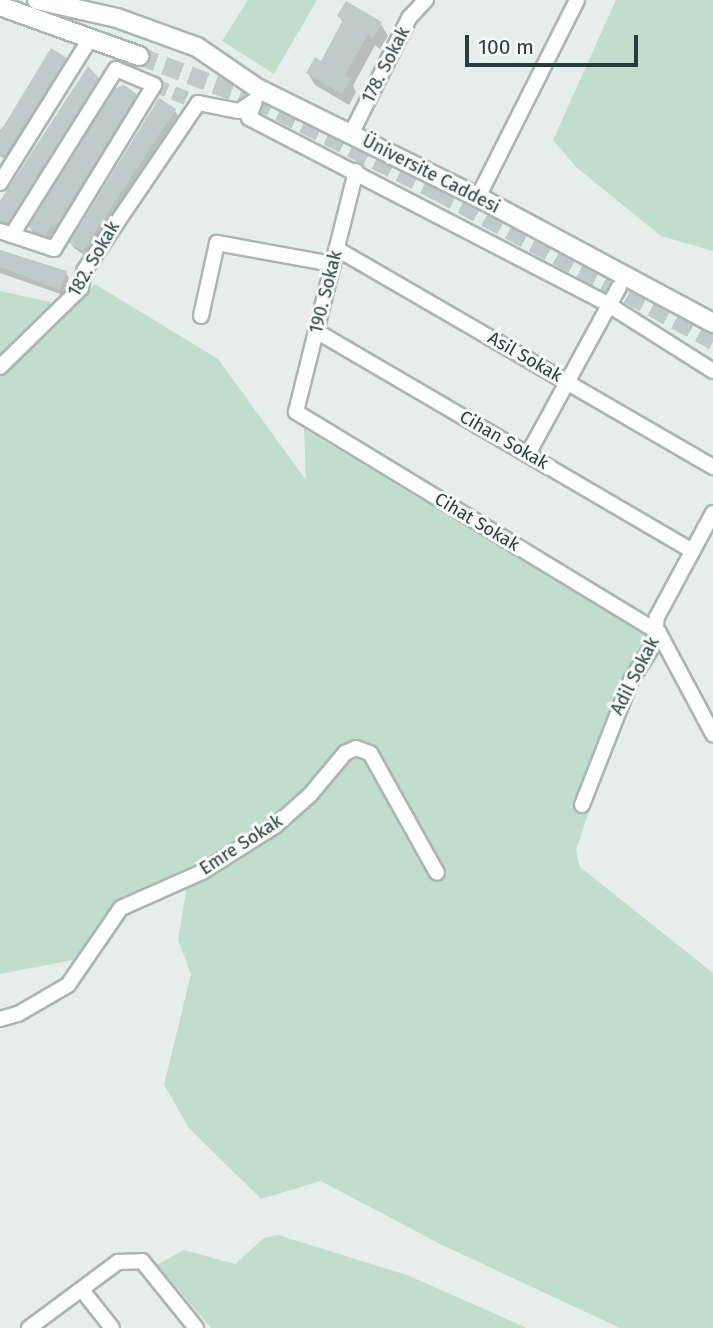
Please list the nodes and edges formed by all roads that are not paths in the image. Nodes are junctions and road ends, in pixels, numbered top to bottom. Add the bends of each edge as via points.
1 (37, 0) edge
2 (426, 0) edge
3 (577, 0) edge
4 (0, 6) edge
5 (90, 39) junction
6 (139, 56) tunnel mouth
7 (351, 134) junction
8 (356, 171) junction
9 (0, 183) edge
10 (478, 197) junction
11 (6, 233) edge
12 (337, 249) junction
13 (333, 264) junction
14 (619, 287) dead end
15 (609, 305) junction
16 (201, 316) dead end
17 (713, 323) edge
18 (316, 331) junction
19 (0, 367) edge
20 (713, 371) edge
21 (567, 382) junction
22 (296, 412) joint
23 (528, 454) junction
24 (713, 467) edge
25 (713, 513) edge
26 (692, 551) junction
27 (659, 633) junction
28 (713, 734) edge
29 (582, 805) dead end
30 (437, 873) dead end
31 (0, 1019) edge
32 (82, 1290) junction
33 (29, 1328) edge
34 (112, 1328) edge
35 (195, 1328) edge

1 - 7 street, Üniversite Caddesi via 197,47 257,88
2 - 7 street, 178. Sokak via 409,18
3 - 10 street
4 - 5 street
5 - 6 street
5 - 9 street
7 - 10 street, Üniversite Caddesi
8 - 12 street, 190. Sokak
8 - 15 street
8 - 19 street, 182. Sokak via 249,118 255,100 239,111 198,103 84,271 81,288
10 - 17 street, Üniversite Caddesi
11 - 11 street via 54,249 155,85 116,69
12 - 13 street, 190. Sokak
12 - 21 street, Asil Sokak
13 - 16 street via 217,243
13 - 18 street, 190. Sokak
14 - 15 street
15 - 20 street
15 - 21 street
18 - 22 street, 190. Sokak
18 - 23 street, Cihan Sokak
21 - 23 street
21 - 24 street, Asil Sokak
22 - 27 street, Cihat Sokak
23 - 26 street, Cihan Sokak
25 - 26 street, Adil Sokak
26 - 27 street, Adil Sokak via 657,617
27 - 28 street
27 - 29 street, Adil Sokak via 611,725
30 - 31 street, Emre Sokak via 370,753 356,748 345,753 275,826 202,872 121,908 68,985 18,1014
32 - 33 street
32 - 34 street
32 - 35 street via 118,1262 142,1261

